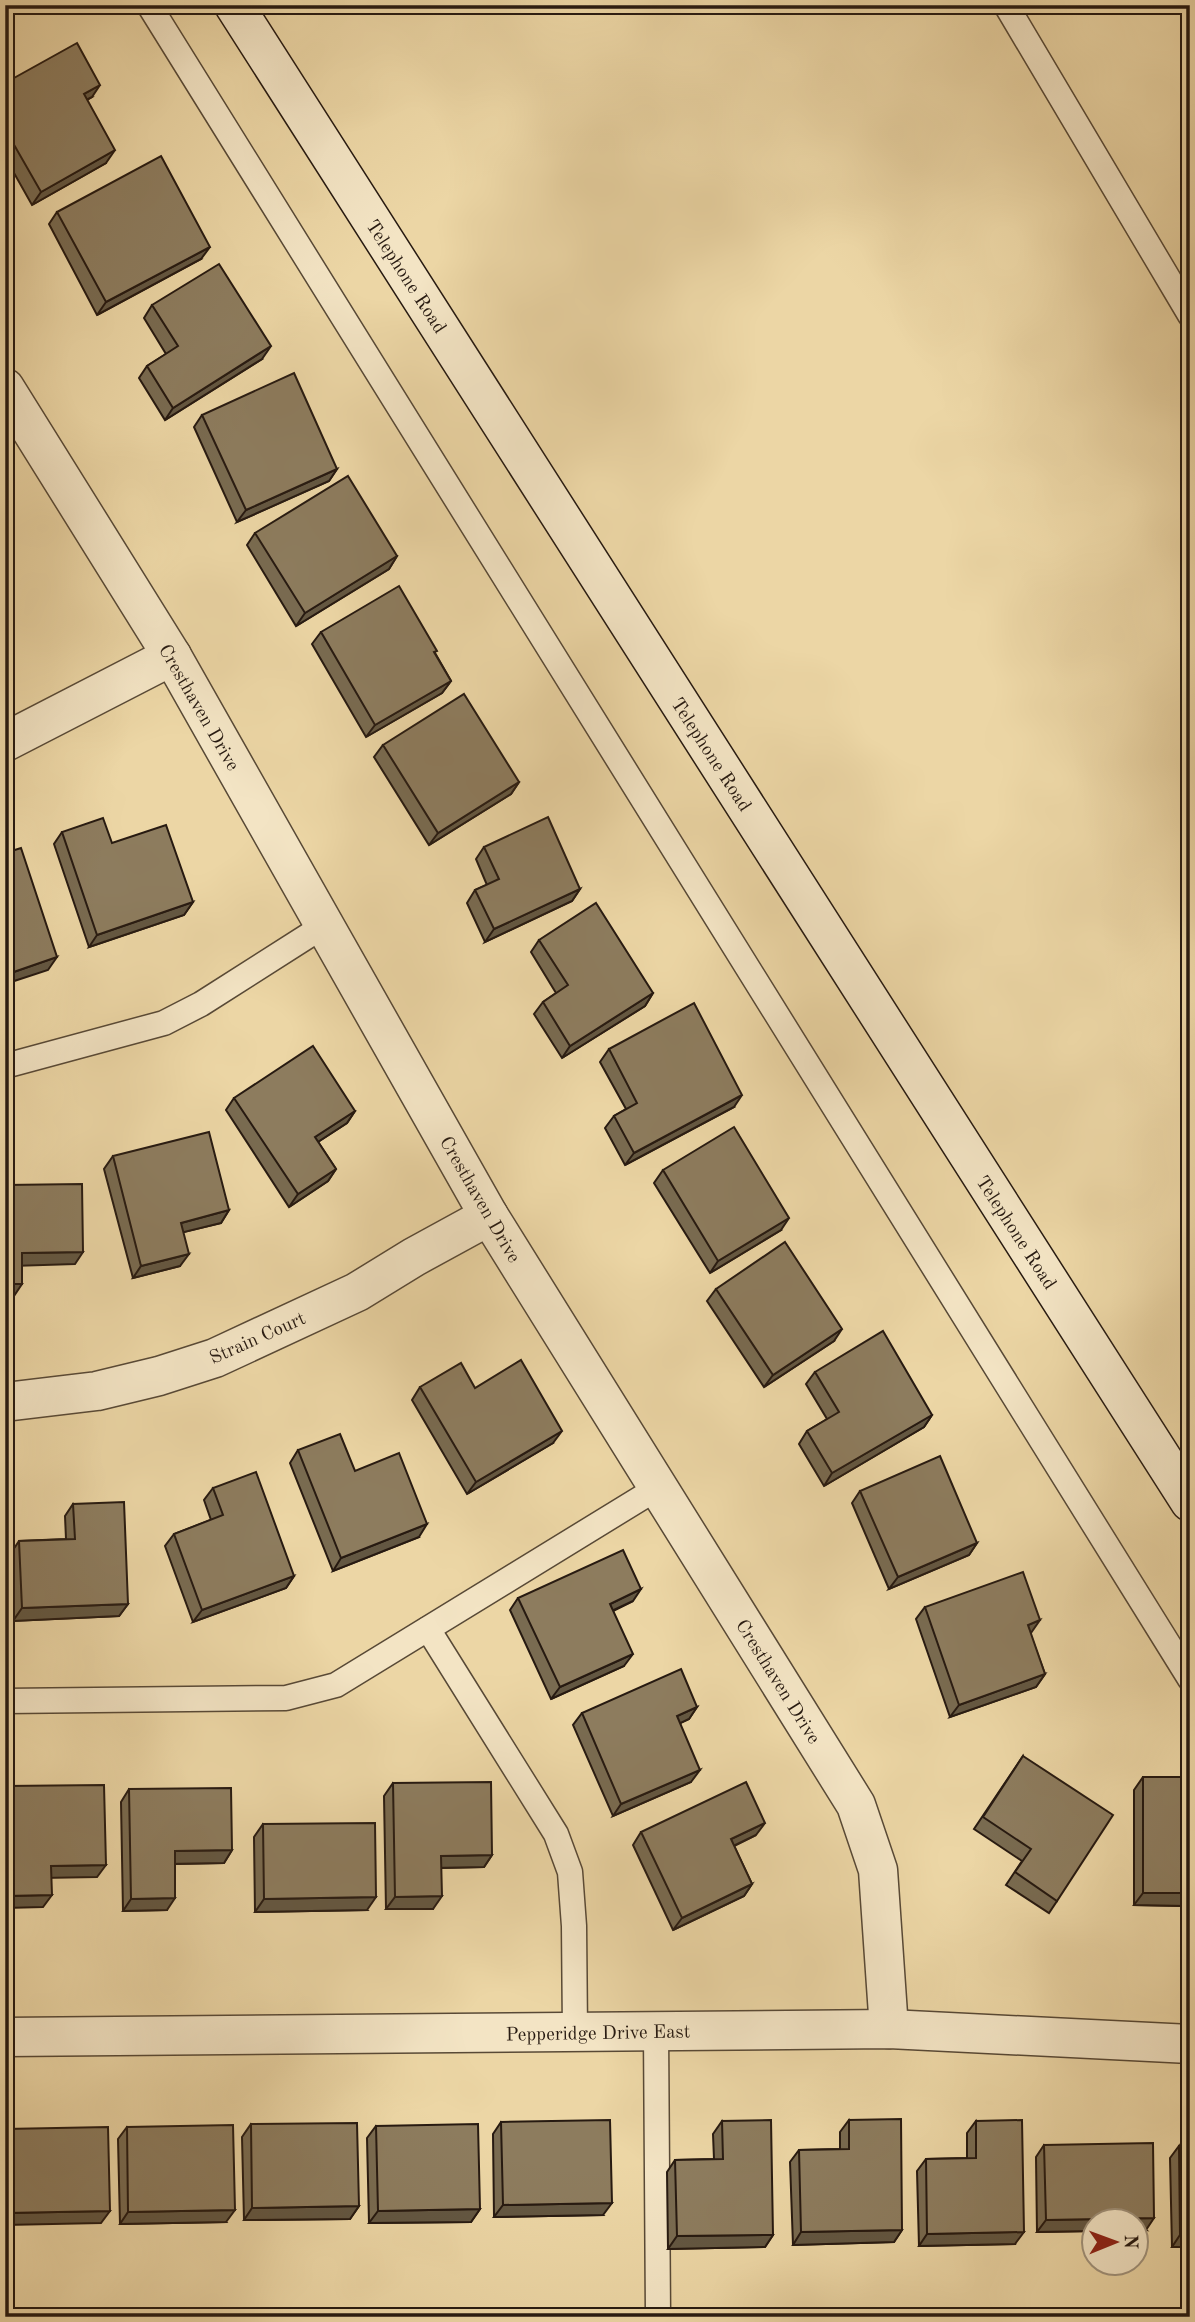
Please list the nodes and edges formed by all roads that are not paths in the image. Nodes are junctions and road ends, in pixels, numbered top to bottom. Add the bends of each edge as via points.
1 (149, 5) edge
2 (234, 5) edge
3 (1006, 5) edge
4 (1190, 316) edge
5 (5, 388) edge
6 (172, 656) junction
7 (5, 742) edge
8 (325, 925) junction
9 (5, 1066) edge
10 (489, 1216) junction
11 (5, 1402) edge
12 (659, 1487) junction
13 (1190, 1503) edge
14 (428, 1629) junction
15 (1190, 1679) edge
16 (5, 1701) edge
17 (889, 2029) junction
18 (656, 2031) junction
19 (575, 2032) junction
20 (5, 2037) edge
21 (1190, 2044) edge
22 (658, 2317) edge

1 - 15 lane
2 - 13 street, Telephone Road
3 - 4 lane
5 - 6 street, Cresthaven Drive
6 - 7 street
6 - 8 street, Cresthaven Drive
8 - 9 lane via 164,1023
8 - 10 street, Cresthaven Drive
10 - 11 street, Strain Court via 357,1292 215,1358 97,1391
10 - 12 street, Cresthaven Drive
12 - 14 lane
12 - 17 street, Cresthaven Drive via 856,1805 878,1870
14 - 16 lane via 336,1685 286,1698
14 - 19 lane via 556,1834 570,1872
17 - 18 street, Pepperidge Drive East
17 - 21 street, Pepperidge Drive East
18 - 19 street, Pepperidge Drive East
18 - 22 lane
19 - 20 street, Pepperidge Drive East

